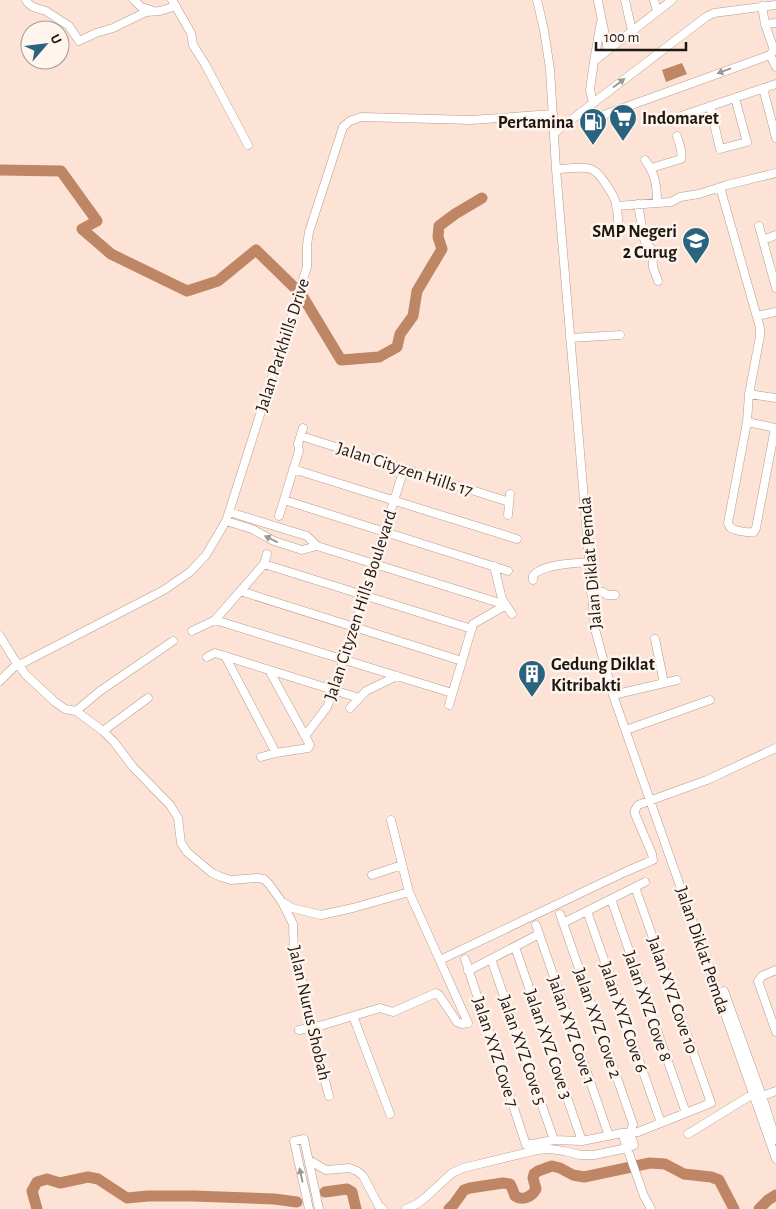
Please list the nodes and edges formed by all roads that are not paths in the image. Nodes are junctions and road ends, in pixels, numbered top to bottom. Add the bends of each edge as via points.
1 (26, 0) edge
2 (134, 0) edge
3 (537, 0) edge
4 (625, 0) edge
5 (654, 0) edge
6 (672, 0) edge
7 (598, 1) dead end
8 (174, 3) edge
9 (776, 5) edge
10 (762, 8) junction
11 (154, 11) junction
12 (658, 11) junction
13 (601, 18) junction
14 (765, 22) junction
15 (776, 23) edge
16 (632, 31) junction
17 (608, 50) junction
18 (770, 55) junction
19 (594, 61) junction
20 (776, 67) edge
21 (776, 84) edge
22 (763, 88) junction
23 (735, 98) junction
24 (593, 103) junction
25 (710, 106) junction
26 (581, 112) junction
27 (553, 114) junction
28 (678, 117) dead end
29 (554, 133) junction
30 (677, 136) dead end
31 (776, 138) edge
32 (248, 145) dead end
33 (645, 160) dead end
34 (651, 168) junction
35 (556, 169) junction
36 (776, 173) edge
37 (720, 187) junction
38 (657, 202) junction
39 (638, 204) junction
40 (616, 206) junction
41 (759, 226) dead end
42 (619, 230) dead end
43 (776, 236) edge
44 (763, 240) junction
45 (773, 263) edge
46 (658, 281) dead end
47 (776, 288) edge
48 (776, 312) edge
49 (757, 316) junction
50 (620, 335) dead end
51 (570, 338) junction
52 (749, 394) junction
53 (776, 398) edge
54 (747, 422) junction
55 (303, 428) dead end
56 (776, 428) edge
57 (301, 436) junction
58 (293, 469) junction
59 (404, 469) junction
60 (284, 500) junction
61 (394, 500) junction
62 (229, 512) junction
63 (508, 515) dead end
64 (279, 516) dead end
65 (226, 521) junction
66 (384, 532) junction
67 (517, 539) dead end
68 (317, 546) junction
69 (267, 554) dead end
70 (590, 562) junction
71 (264, 564) junction
72 (374, 564) junction
73 (494, 566) junction
74 (508, 570) dead end
75 (533, 580) dead end
76 (240, 591) junction
77 (591, 592) junction
78 (364, 595) junction
79 (615, 595) dead end
80 (506, 605) junction
81 (512, 614) dead end
82 (215, 620) junction
83 (354, 627) junction
84 (472, 629) junction
85 (192, 631) dead end
86 (0, 636) edge
87 (655, 639) dead end
88 (173, 641) dead end
89 (225, 656) junction
90 (207, 657) dead end
91 (344, 660) junction
92 (462, 661) junction
93 (19, 664) junction
94 (269, 670) junction
95 (398, 676) junction
96 (677, 680) dead end
97 (0, 681) edge
98 (664, 683) junction
99 (334, 690) junction
100 (452, 693) junction
101 (614, 695) junction
102 (148, 698) dead end
103 (359, 698) junction
104 (710, 700) dead end
105 (448, 705) dead end
106 (350, 708) dead end
107 (76, 710) junction
108 (626, 730) junction
109 (103, 731) junction
110 (305, 736) junction
111 (776, 748) edge
112 (276, 753) junction
113 (261, 757) dead end
114 (650, 801) junction
115 (390, 820) dead end
116 (669, 853) junction
117 (653, 860) junction
118 (402, 865) junction
119 (372, 875) dead end
120 (645, 882) dead end
121 (635, 887) junction
122 (409, 892) junction
123 (611, 899) junction
124 (282, 902) junction
125 (587, 911) junction
126 (560, 914) dead end
127 (563, 923) junction
128 (536, 925) dead end
129 (539, 934) junction
130 (515, 947) junction
131 (491, 959) junction
132 (440, 960) junction
133 (465, 960) dead end
134 (776, 970) edge
135 (468, 971) junction
136 (724, 991) dead end
137 (353, 1016) junction
138 (733, 1026) junction
139 (312, 1028) junction
140 (299, 1030) dead end
141 (776, 1032) edge
142 (776, 1091) edge
143 (329, 1096) dead end
144 (757, 1096) junction
145 (686, 1113) junction
146 (390, 1114) dead end
147 (661, 1123) junction
148 (626, 1133) junction
149 (688, 1134) dead end
150 (609, 1136) junction
151 (772, 1136) edge
152 (554, 1140) junction
153 (582, 1141) junction
154 (628, 1148) junction
155 (776, 1159) edge
156 (309, 1160) junction
157 (326, 1170) junction
158 (314, 1184) junction
159 (309, 1209) edge
160 (319, 1209) edge
161 (383, 1209) edge
162 (406, 1209) edge
163 (651, 1209) edge

1 - 11 street via 69,26 79,41
2 - 11 street
3 - 27 street, Jalan Diklat Pemda via 550,69
4 - 16 street
5 - 12 street
6 - 12 street
7 - 13 street
8 - 11 street
8 - 32 street
9 - 10 street
10 - 14 street
24 -> 10 street via 706,17 714,13
12 - 16 street
13 - 17 street
13 - 19 street
14 - 15 street
14 - 18 street via 774,50
16 - 17 street
17 - 19 street
18 - 20 street
18 -> 26 street via 598,117
19 - 24 street via 590,90
21 - 22 street
22 - 23 street
22 - 31 street
23 - 25 street
23 - 25 street via 747,142 720,149
24 - 26 street
25 - 28 street
26 - 29 street
27 - 29 street, Jalan Diklat Pemda
27 - 62 street, Jalan Parkhills Drive via 470,120 361,117 343,127 309,232 307,267
29 - 35 street, Jalan Diklat Pemda
30 - 34 street via 681,159
33 - 34 street
34 - 38 street
35 - 40 street via 593,169 604,181
35 - 51 street, Jalan Diklat Pemda
36 - 37 street
37 - 38 street via 671,202
37 - 49 street
38 - 39 street
39 - 40 street
39 - 46 street via 644,239 652,249
40 - 42 street
41 - 44 street
43 - 44 street
44 - 45 street
45 - 47 street
48 - 49 street
49 - 52 street via 760,336
50 - 51 street
51 - 70 street, Jalan Diklat Pemda
52 - 53 street
52 - 54 street
54 - 56 street
54 - 56 street via 728,523 733,529 750,533 756,528
55 - 57 street
57 - 58 street
57 - 59 street, Jalan Cityzen Hills 17
58 - 60 street
58 - 61 street
59 - 61 street, Jalan Cityzen Hills Boulevard
59 - 63 street, Jalan Cityzen Hills 17 via 510,498
60 - 64 street
60 - 66 street
61 - 66 street, Jalan Cityzen Hills Boulevard
61 - 67 street
62 - 65 street, Jalan Parkhills Drive
62 - 68 street via 307,536
68 -> 65 street via 302,550 274,542 252,529
65 - 93 street, Jalan Parkhills Drive via 206,554 190,572 164,590
66 - 72 street, Jalan Cityzen Hills Boulevard
66 - 73 street
68 - 72 street
69 - 71 street
70 - 75 street via 547,568 536,572
70 - 77 street, Jalan Diklat Pemda
71 - 76 street
71 - 78 street
72 - 78 street, Jalan Cityzen Hills Boulevard
72 - 80 street
73 - 74 street
73 - 80 street
76 - 82 street
76 - 83 street
77 - 79 street
77 - 101 street, Jalan Diklat Pemda via 595,629
78 - 83 street, Jalan Cityzen Hills Boulevard
78 - 84 street
80 - 81 street
80 - 84 street via 473,624
82 - 85 street
82 - 91 street
83 - 91 street, Jalan Cityzen Hills Boulevard
83 - 92 street
84 - 92 street
86 - 93 street, Jalan Nurus Shobah
87 - 98 street
88 - 107 street
89 - 90 street via 215,653
89 - 94 street
89 - 112 street
91 - 95 street
91 - 99 street, Jalan Cityzen Hills Boulevard
92 - 100 street
93 - 97 street, Jalan Parkhills Drive
93 - 107 street, Jalan Nurus Shobah via 54,702 65,709
94 - 99 street
94 - 110 street
95 - 100 street
95 - 103 street via 366,691
96 - 98 street
98 - 101 street
99 - 103 street
99 - 110 street, Jalan Cityzen Hills Boulevard via 327,707
100 - 105 street
101 - 108 street, Jalan Diklat Pemda
102 - 109 street
103 - 106 street
104 - 108 street
107 - 109 street, Jalan Nurus Shobah
108 - 114 street, Jalan Diklat Pemda
109 - 124 street, Jalan Nurus Shobah via 170,804 178,818 181,843 187,852 221,877 231,880 264,879
110 - 112 street via 310,745 308,748
111 - 114 street via 707,780
112 - 113 street
114 - 116 street, Jalan Diklat Pemda
114 - 117 street via 634,810
115 - 118 street
116 - 117 street
116 - 138 street, Jalan Diklat Pemda
117 - 132 street
118 - 119 street
118 - 122 street
120 - 121 street
121 - 123 street
121 - 145 street, Jalan XYZ Cove 10 via 711,1104
122 - 124 street via 321,915 292,908
122 - 132 street
123 - 125 street
123 - 145 street, Jalan XYZ Cove 8
124 - 139 street, Jalan Nurus Shobah via 293,924 294,952
125 - 127 street
125 - 147 street, Jalan XYZ Cove 6
126 - 127 street, Jalan XYZ Cove 2
127 - 148 street, Jalan XYZ Cove 2 via 633,1124
128 - 129 street, Jalan XYZ Cove 1
129 - 130 street
129 - 150 street, Jalan XYZ Cove 1
130 - 131 street
130 - 153 street, Jalan XYZ Cove 3
131 - 135 street
131 - 152 street, Jalan XYZ Cove 5
132 - 137 street via 468,1022 457,1022 436,994 392,1012 382,1008
133 - 135 street, Jalan XYZ Cove 7
134 - 141 street via 758,981
135 - 152 street, Jalan XYZ Cove 7 via 526,1145
136 - 138 street
137 - 139 street
137 - 146 street
138 - 144 street, Jalan Diklat Pemda
139 - 140 street
139 - 143 street, Jalan Nurus Shobah
142 - 144 street
144 - 149 street
144 - 151 street, Jalan Diklat Pemda
145 - 147 street
147 - 148 street
148 - 150 street
148 - 154 street, Jalan XYZ Cove 2 via 634,1145
150 - 153 street
151 - 155 street, Jalan Diklat Pemda
152 - 153 street
154 - 162 street via 594,1155 537,1150 463,1168
154 - 163 street
156 - 157 street
156 - 158 street
159 -> 156 street via 294,1141 304,1139
157 - 158 street
157 - 161 street via 348,1168 357,1171
158 - 160 street

